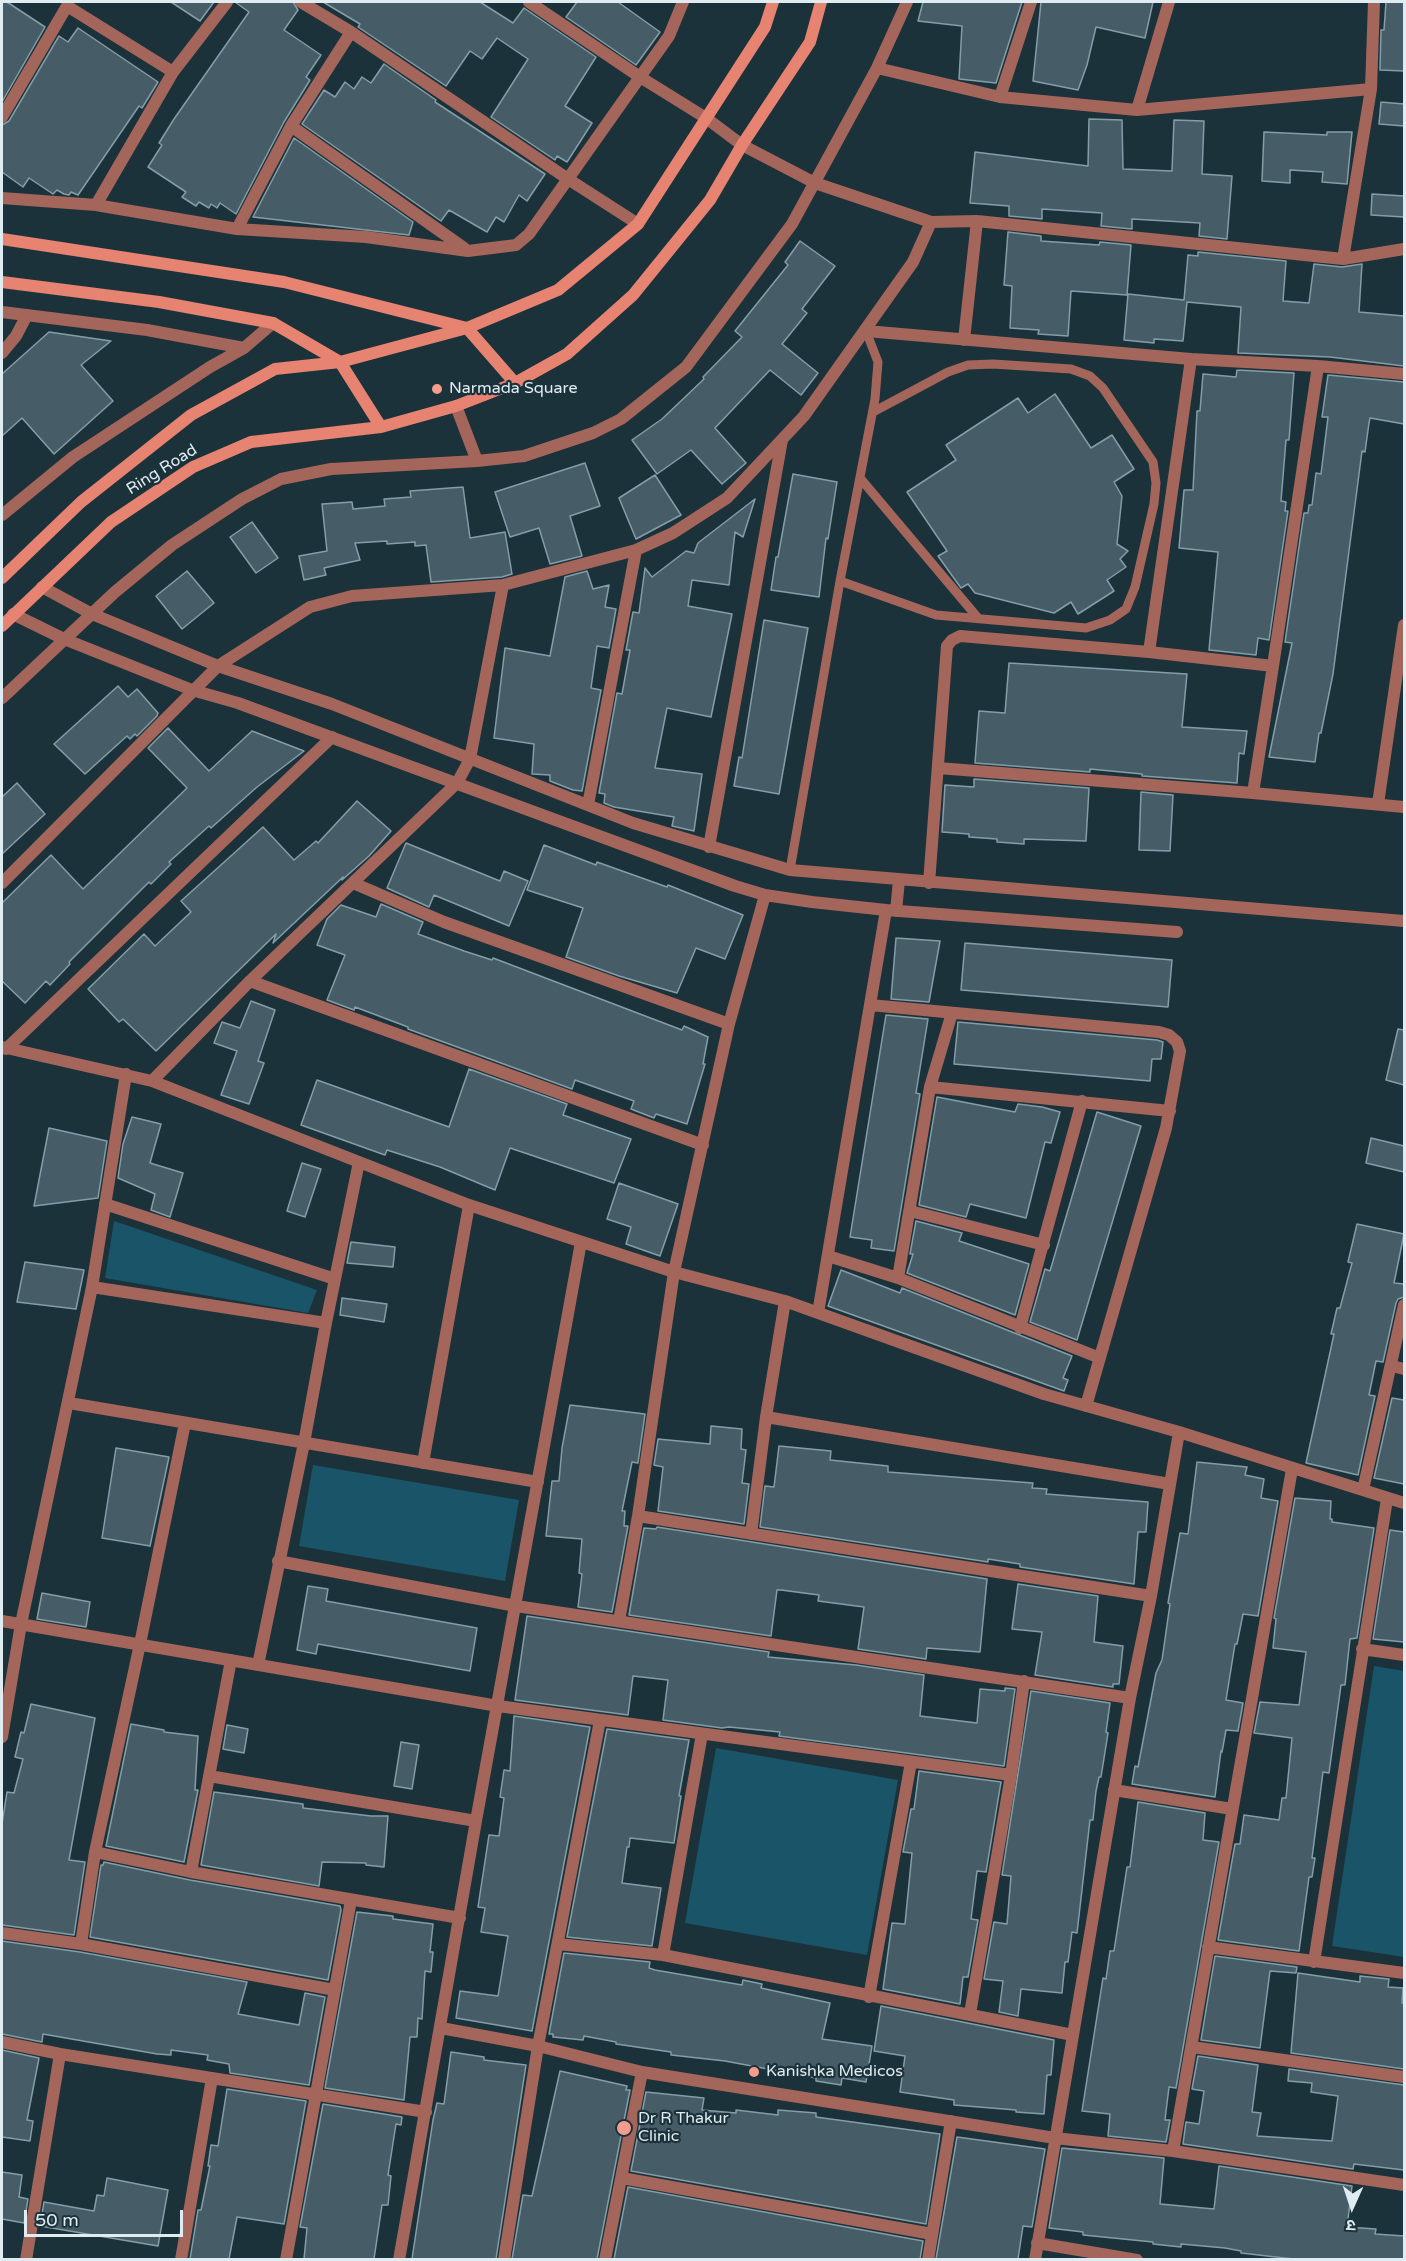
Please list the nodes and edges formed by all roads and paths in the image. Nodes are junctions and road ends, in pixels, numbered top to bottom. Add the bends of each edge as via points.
1 (227, 2) edge
2 (301, 2) edge
3 (529, 2) edge
4 (684, 2) edge
5 (773, 2) edge
6 (821, 2) edge
7 (907, 2) edge
8 (1031, 2) edge
9 (1169, 2) edge
10 (1374, 2) edge
11 (64, 4) edge
12 (351, 32) junction
13 (878, 68) junction
14 (173, 72) junction
15 (640, 77) junction
16 (1371, 89) junction
17 (1000, 98) junction
18 (1137, 110) junction
19 (2, 116) edge
20 (706, 118) junction
21 (291, 126) junction
22 (742, 145) junction
23 (567, 179) junction
24 (815, 183) junction
25 (2, 198) edge
26 (96, 205) junction
27 (977, 221) junction
28 (931, 222) junction
29 (638, 224) junction
30 (237, 229) junction
31 (2, 239) edge
32 (1404, 249) edge
33 (468, 250) junction
34 (1343, 259) junction
35 (2, 282) edge
36 (2, 312) edge
37 (27, 315) junction
38 (273, 323) junction
39 (467, 328) junction
40 (866, 331) junction
41 (964, 340) junction
42 (244, 348) junction
43 (2, 353) edge
44 (1191, 359) junction
45 (340, 362) junction
46 (1318, 366) junction
47 (1404, 374) edge
48 (514, 383) junction
49 (456, 406) junction
50 (873, 412) junction
51 (381, 427) junction
52 (782, 440) junction
53 (477, 461) junction
54 (860, 478) junction
55 (2, 515) edge
56 (636, 550) junction
57 (2, 578) edge
58 (840, 582) junction
59 (503, 585) junction
60 (42, 587) junction
61 (13, 614) junction
62 (92, 614) junction
63 (978, 618) junction
64 (1404, 625) edge
65 (2, 626) edge
66 (64, 639) junction
67 (1149, 652) junction
68 (218, 666) junction
69 (1273, 666) junction
70 (192, 690) junction
71 (2, 698) edge
72 (332, 737) junction
73 (470, 759) junction
74 (938, 768) junction
75 (458, 783) junction
76 (1253, 793) junction
77 (1378, 804) junction
78 (588, 805) junction
79 (1404, 807) edge
80 (709, 847) junction
81 (790, 870) junction
82 (900, 880) junction
83 (2, 883) edge
84 (353, 883) junction
85 (929, 883) junction
86 (765, 895) junction
87 (891, 910) junction
88 (1404, 921) edge
89 (1177, 932) dead end
90 (250, 981) junction
91 (870, 1005) junction
92 (952, 1012) junction
93 (729, 1024) junction
94 (4, 1048) edge
95 (126, 1074) junction
96 (152, 1081) junction
97 (930, 1087) junction
98 (1082, 1101) junction
99 (1170, 1111) junction
100 (703, 1145) junction
101 (359, 1162) junction
102 (105, 1204) junction
103 (470, 1205) junction
104 (910, 1211) junction
105 (581, 1242) junction
106 (1044, 1245) junction
107 (828, 1256) junction
108 (674, 1272) junction
109 (898, 1278) junction
110 (335, 1279) junction
111 (93, 1287) junction
112 (785, 1302) junction
113 (1404, 1305) edge
114 (818, 1313) junction
115 (326, 1323) junction
116 (1020, 1328) junction
117 (1100, 1358) junction
118 (1392, 1366) junction
119 (1404, 1369) edge
120 (69, 1403) junction
121 (1086, 1406) junction
122 (766, 1418) junction
123 (185, 1423) junction
124 (1179, 1432) junction
125 (304, 1443) junction
126 (423, 1463) junction
127 (1292, 1469) junction
128 (538, 1482) junction
129 (1170, 1484) junction
130 (1363, 1490) junction
131 (1387, 1499) junction
132 (1404, 1503) edge
133 (638, 1516) junction
134 (751, 1534) junction
135 (278, 1561) junction
136 (1151, 1596) junction
137 (516, 1605) junction
138 (2, 1621) edge
139 (619, 1621) junction
140 (21, 1624) junction
141 (140, 1644) junction
142 (1362, 1649) junction
143 (1404, 1655) edge
144 (231, 1660) junction
145 (258, 1665) junction
146 (1024, 1681) junction
147 (1130, 1698) junction
148 (498, 1706) junction
149 (600, 1720) junction
150 (702, 1734) junction
151 (2, 1737) edge
152 (911, 1762) junction
153 (1011, 1775) junction
154 (209, 1776) junction
155 (1114, 1790) junction
156 (1232, 1809) junction
157 (476, 1821) junction
158 (95, 1852) junction
159 (191, 1872) junction
160 (351, 1900) junction
161 (460, 1918) junction
162 (2, 1933) edge
163 (81, 1944) junction
164 (558, 1944) junction
165 (1208, 1947) junction
166 (663, 1955) junction
167 (1314, 1962) junction
168 (1404, 1973) edge
169 (334, 1990) junction
170 (869, 1997) junction
171 (970, 2014) junction
172 (441, 2028) junction
173 (1072, 2035) junction
174 (2, 2042) edge
175 (538, 2046) junction
176 (1192, 2047) junction
177 (60, 2054) junction
178 (642, 2072) junction
179 (1404, 2077) edge
180 (212, 2078) junction
181 (316, 2095) junction
182 (426, 2112) junction
183 (951, 2121) junction
184 (1055, 2138) junction
185 (1173, 2151) junction
186 (621, 2178) junction
187 (1404, 2185) edge
188 (932, 2234) junction
189 (1037, 2243) junction
190 (26, 2259) edge
191 (181, 2259) edge
192 (286, 2259) edge
193 (399, 2259) edge
194 (504, 2259) edge
195 (606, 2259) edge
196 (928, 2259) edge
197 (1035, 2259) edge
198 (1137, 2259) edge

1 - 14 street
2 - 12 street
3 - 15 street
4 - 15 street via 669,36
5 - 20 main road, Ring Road via 765,27
6 - 22 main road, Ring Road via 810,42
7 - 13 street
8 - 17 street
9 - 18 street
10 - 16 street
11 - 14 street
11 - 19 street
12 - 21 street
12 - 23 street
13 - 17 street
13 - 24 street
14 - 26 street
15 - 20 street
15 - 23 street
16 - 18 street
16 - 34 street
17 - 18 street
20 - 22 street
20 - 29 main road, Ring Road
21 - 30 street
21 - 33 street
22 - 24 street
22 - 48 main road, Ring Road via 710,200 633,295 567,354
23 - 29 street
23 - 33 street via 529,234 516,245
24 - 28 street
24 - 53 street via 792,224 686,367 646,400 592,434 524,456
25 - 26 street
26 - 30 street
27 - 28 street
27 - 34 street
27 - 41 street
28 - 40 street via 914,262
29 - 39 main road, Ring Road via 558,290
30 - 33 street via 366,237
31 - 39 main road via 284,282
32 - 34 street
35 - 38 main road via 159,302
36 - 37 street
37 - 42 street via 147,330
37 - 43 street
38 - 42 street
38 - 45 main road
39 - 45 main road, Ring Road
39 - 48 main road
40 - 41 street
40 - 50 lane via 878,362
40 - 52 street
41 - 44 street
42 - 55 street via 73,457
44 - 46 street
44 - 67 street
45 - 51 main road
45 - 57 main road, Ring Road via 275,369 191,415 81,502
46 - 47 street
46 - 69 street
48 - 49 main road, Ring Road
49 - 51 main road, Ring Road
49 - 53 street
50 - 54 lane
50 - 63 lane via 968,365 1071,369 1090,376 1103,388 1153,462 1154,504 1135,587 1126,609 1110,620 1086,628
51 - 60 main road, Ring Road via 251,442 193,467 111,522
52 - 56 street via 727,498 673,533
52 - 80 street
53 - 62 street via 331,469 282,479 242,499 172,545
54 - 58 lane
54 - 63 lane
56 - 59 street
56 - 78 street
58 - 63 lane via 936,615
58 - 81 lane
59 - 68 street via 352,596 310,607
59 - 73 street
60 - 61 main road, Ring Road
60 - 62 street
61 - 65 main road, Ring Road
61 - 66 street
62 - 66 street
62 - 68 street
64 - 77 street
66 - 70 street
66 - 71 street
67 - 69 street
67 - 74 street via 960,636 952,640 947,646
68 - 70 street
68 - 73 street via 332,704
69 - 76 street
70 - 72 street
70 - 83 street
72 - 75 street
72 - 94 street
73 - 75 street
73 - 78 street
74 - 76 street
74 - 85 street
75 - 84 street
75 - 86 street
76 - 77 street
77 - 79 street
78 - 80 street
80 - 81 street
81 - 82 street
82 - 85 street
82 - 87 street
84 - 90 street
84 - 93 street via 444,922
85 - 88 street
86 - 87 street
86 - 93 street
87 - 89 street
87 - 91 street
90 - 96 street
90 - 100 street
91 - 92 street
91 - 107 street
92 - 97 street
92 - 99 street via 1169,1035 1177,1042 1179,1051
93 - 100 street
94 - 95 street
95 - 96 street
95 - 102 street
96 - 101 street
97 - 98 street
97 - 104 street
98 - 99 street
98 - 106 street
99 - 117 street
100 - 108 street
101 - 103 street
101 - 110 street
102 - 110 street
102 - 111 street
103 - 105 street
103 - 126 street
104 - 106 street
104 - 109 street
105 - 108 street
105 - 128 street
106 - 116 street
107 - 109 street
107 - 114 street
108 - 112 street
108 - 133 street
109 - 116 street
110 - 115 street
111 - 115 street
111 - 120 street
112 - 114 street
112 - 122 street
113 - 118 street
114 - 121 street
115 - 125 street
116 - 117 street
117 - 121 street
118 - 119 street
118 - 130 street
120 - 123 street
120 - 140 street
121 - 124 street
122 - 129 street
122 - 134 street
123 - 125 street
123 - 141 street
124 - 127 street
124 - 129 street
125 - 126 street
125 - 135 street
126 - 128 street
127 - 130 street
127 - 156 street
128 - 137 street
129 - 136 street
130 - 131 street
131 - 132 street
131 - 142 street
133 - 134 street
133 - 139 street
134 - 136 street
135 - 137 street
135 - 145 street
136 - 147 street
137 - 139 street
137 - 148 street
138 - 140 street
139 - 146 street
140 - 141 street
140 - 151 street
141 - 144 street
141 - 158 street
142 - 143 street
142 - 167 street
144 - 145 street
144 - 154 street
145 - 148 street
146 - 147 street
146 - 153 street
147 - 155 street
148 - 149 street
148 - 157 street
149 - 150 street
149 - 164 street
150 - 152 street
150 - 166 street
152 - 153 street
152 - 170 street
153 - 171 street
154 - 157 street
154 - 159 street
155 - 156 street
155 - 173 street
156 - 165 street
157 - 161 street
158 - 159 street
158 - 163 street
159 - 160 street
160 - 161 street
160 - 169 street
161 - 172 street
162 - 163 street
163 - 169 street
164 - 166 street
164 - 175 street
165 - 167 street
165 - 176 street
166 - 170 street
167 - 168 street
169 - 181 street
170 - 171 street
171 - 173 street
172 - 175 street
172 - 182 street
173 - 184 street
174 - 177 street
175 - 178 street
175 - 194 street
176 - 179 street
176 - 185 street
177 - 180 street
177 - 190 street
178 - 183 street
178 - 186 street
180 - 181 street
180 - 191 street
181 - 182 street
181 - 192 street
182 - 193 street
183 - 184 street
183 - 188 street
184 - 185 street
184 - 189 street
185 - 187 street
186 - 188 street
186 - 195 street
188 - 196 street
189 - 197 street
189 - 198 street

